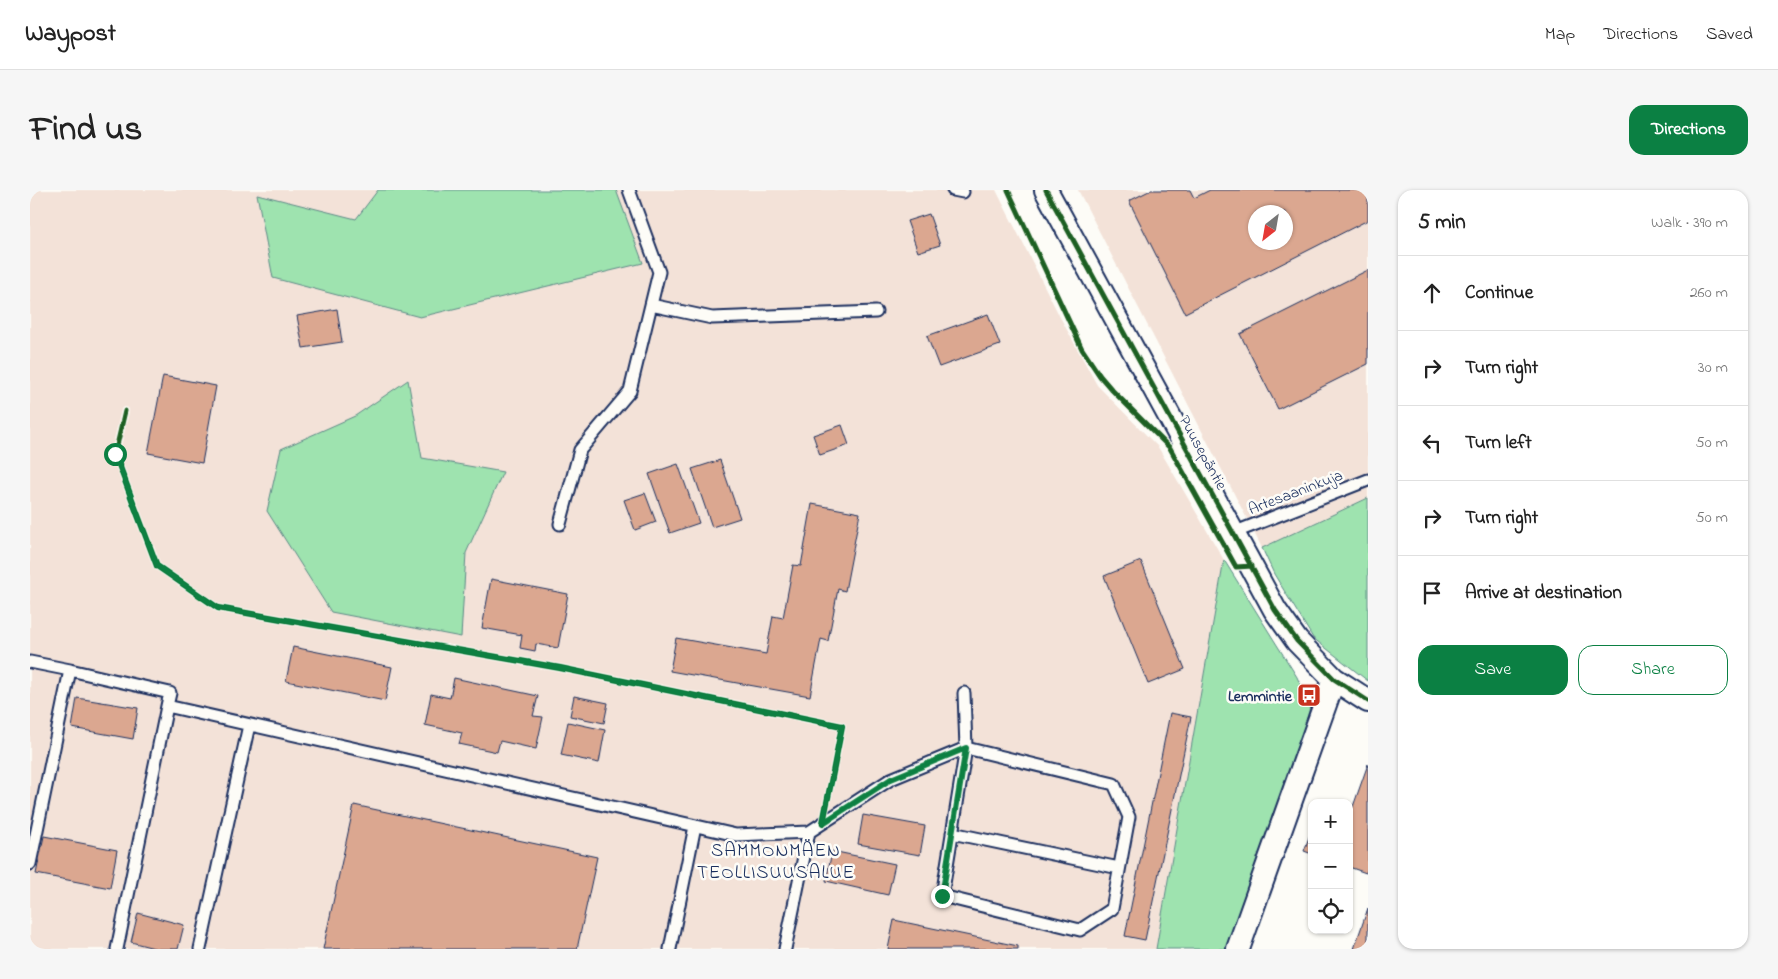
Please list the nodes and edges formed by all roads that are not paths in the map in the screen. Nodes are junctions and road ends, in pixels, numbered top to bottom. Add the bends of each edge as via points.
1 (629, 190) edge
2 (1046, 190) edge
3 (651, 305) junction
4 (876, 312) dead end
5 (1368, 480) edge
6 (560, 524) dead end
7 (1233, 532) junction
8 (30, 662) edge
9 (70, 670) junction
10 (1334, 678) junction
11 (964, 693) dead end
12 (1368, 702) edge
13 (167, 706) junction
14 (249, 724) junction
15 (966, 748) junction
16 (695, 826) junction
17 (809, 832) junction
18 (952, 833) junction
19 (30, 864) edge
20 (1119, 868) junction
21 (117, 949) edge
22 (200, 949) edge
23 (670, 949) edge
24 (785, 949) edge
25 (1238, 949) edge

1 - 3 lane via 659,272
2 - 7 street, Puusepäntie
3 - 4 lane via 712,318
3 - 6 lane via 630,391 580,450
5 - 7 lane, Artesaaninkuja
7 - 10 street, Puusepäntie via 1275,610 1297,641
8 - 9 lane
9 - 13 lane via 170,693
9 - 19 lane
10 - 12 street, Puusepäntie
10 - 25 street
11 - 15 lane
13 - 14 lane
13 - 21 lane
14 - 16 lane
14 - 22 lane
15 - 17 lane via 891,779
15 - 18 lane
15 - 20 lane via 1114,784 1129,817
16 - 17 lane via 736,836
16 - 23 lane
17 - 24 lane
18 - 20 lane
18 - 20 lane via 942,896 1080,930 1112,909

